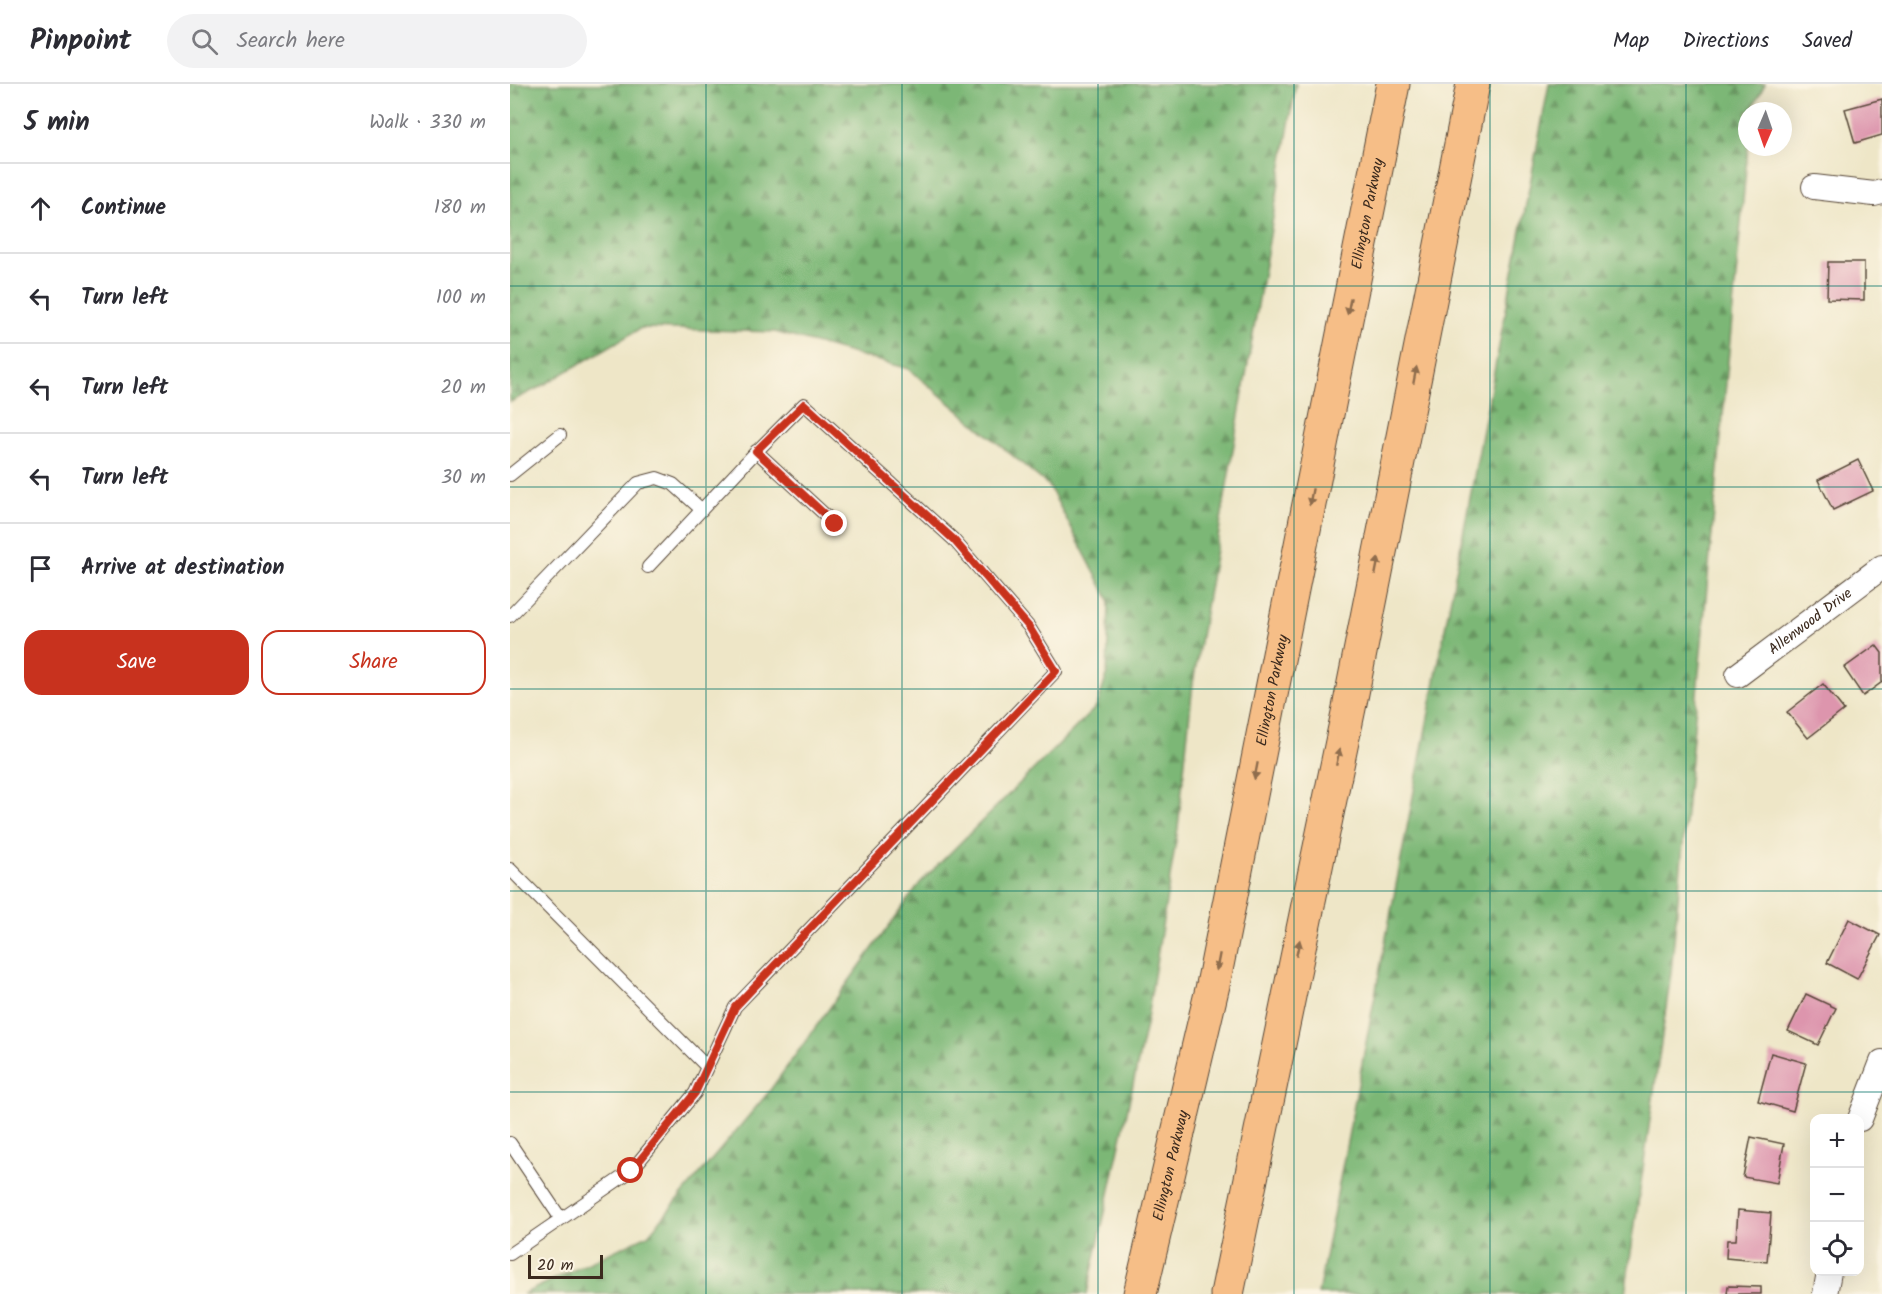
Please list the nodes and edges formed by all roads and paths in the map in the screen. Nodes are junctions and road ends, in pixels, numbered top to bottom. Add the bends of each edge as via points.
1 (1393, 84) edge
2 (1473, 84) edge
3 (1814, 187) dead end
4 (1882, 192) edge
5 (560, 435) dead end
6 (756, 451) junction
7 (510, 475) edge
8 (702, 510) junction
9 (835, 524) dead end
10 (648, 567) dead end
11 (1882, 567) edge
12 (510, 616) edge
13 (1737, 675) dead end
14 (510, 869) edge
15 (1286, 1005) junction
16 (1882, 1062) edge
17 (707, 1067) junction
18 (1862, 1114) edge
19 (510, 1143) edge
20 (561, 1219) junction
21 (510, 1254) edge
22 (1828, 1276) edge
23 (1140, 1294) edge
24 (1227, 1294) edge
25 (1241, 1294) edge
26 (1825, 1294) edge

1 -> 23 highway, Ellington Parkway via 1213,985
15 -> 2 highway
3 - 4 street
5 - 7 lane
6 - 8 lane
6 - 9 lane
6 - 17 lane via 804,404 953,539 1029,627 1056,671 735,1007
8 - 10 lane
8 - 12 lane via 673,484 657,478 638,483
11 - 13 street, Allenwood Drive
14 - 17 lane
15 - 24 highway
15 - 25 highway
16 - 18 street
17 - 20 lane via 695,1093 631,1171
19 - 20 lane
20 - 21 lane
22 - 26 street

